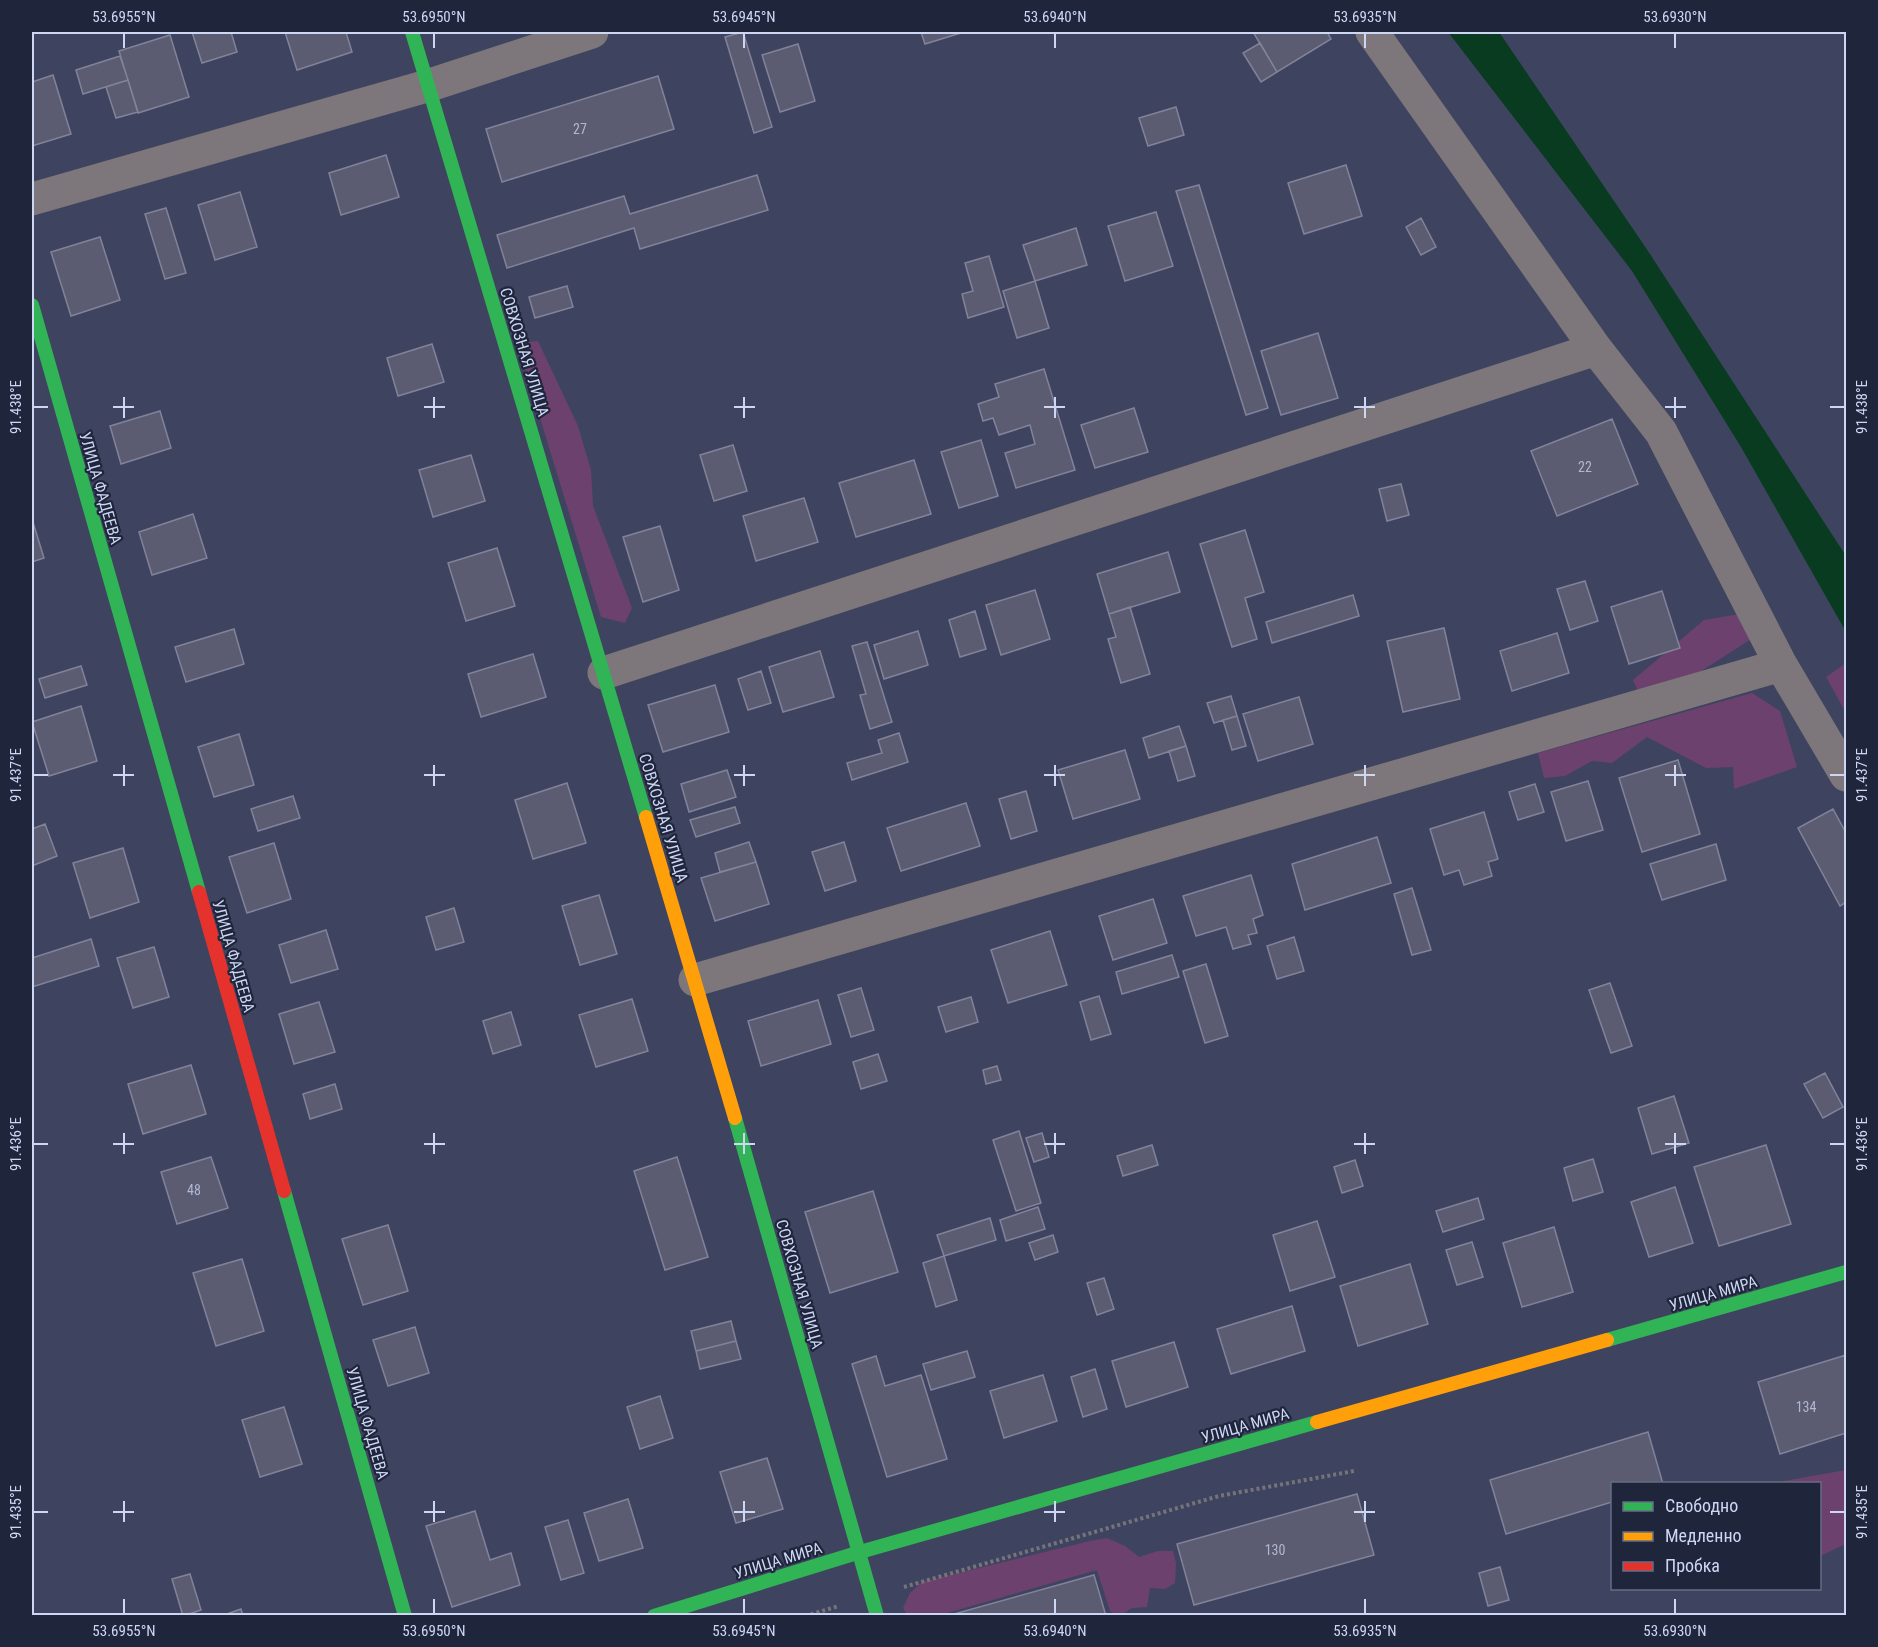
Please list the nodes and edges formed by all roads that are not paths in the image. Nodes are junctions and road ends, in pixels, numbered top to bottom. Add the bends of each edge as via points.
1 (412, 32) edge
2 (592, 32) edge
3 (1372, 32) edge
4 (427, 86) junction
5 (32, 199) edge
6 (32, 305) edge
7 (1596, 349) junction
8 (1781, 664) junction
9 (604, 673) junction
10 (1846, 775) edge
11 (695, 980) junction
12 (1846, 1272) edge
13 (860, 1552) junction
14 (405, 1616) edge
15 (654, 1616) edge
16 (877, 1616) edge

1 - 4 street, СОВХОЗНАЯ УЛИЦА
2 - 4 street
3 - 7 street
4 - 5 street
4 - 9 street, СОВХОЗНАЯ УЛИЦА
6 - 14 street, УЛИЦА ФАДЕЕВА
7 - 8 street via 1661,432
7 - 9 street
8 - 10 street
8 - 11 street
9 - 11 street, СОВХОЗНАЯ УЛИЦА
11 - 13 street, СОВХОЗНАЯ УЛИЦА
12 - 13 street, УЛИЦА МИРА
13 - 15 street, УЛИЦА МИРА
13 - 16 street, СОВХОЗНАЯ УЛИЦА

